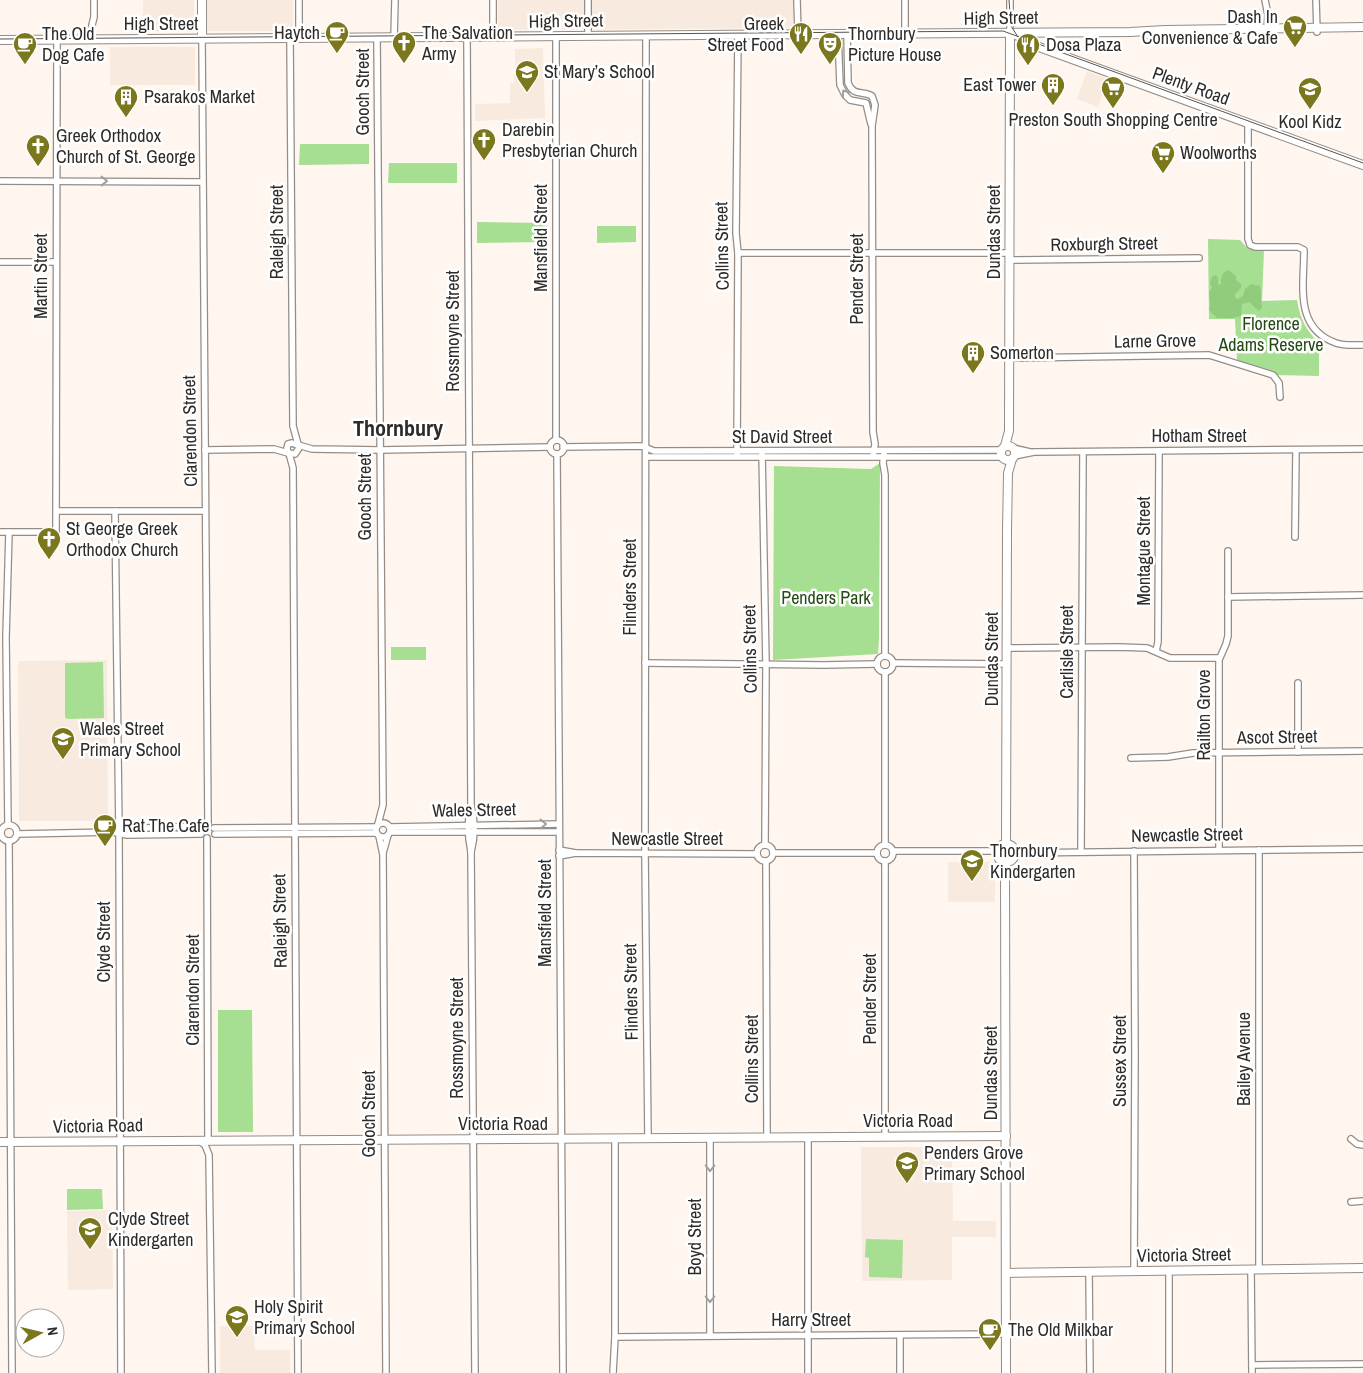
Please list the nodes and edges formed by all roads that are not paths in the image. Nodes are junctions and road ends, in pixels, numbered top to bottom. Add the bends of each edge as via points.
1 (94, 0) edge
2 (202, 0) edge
3 (299, 0) edge
4 (395, 0) edge
5 (493, 0) edge
6 (588, 0) edge
7 (797, 0) edge
8 (905, 0) edge
9 (1010, 0) edge
10 (1265, 0) edge
11 (1316, 0) edge
12 (1363, 27) edge
13 (1267, 30) junction
14 (1317, 30) junction
15 (1010, 32) junction
16 (1363, 32) edge
17 (798, 34) junction
18 (838, 34) junction
19 (847, 34) junction
20 (905, 34) junction
21 (738, 35) junction
22 (556, 36) junction
23 (588, 36) junction
24 (646, 36) junction
25 (467, 37) junction
26 (493, 37) junction
27 (377, 38) junction
28 (394, 38) junction
29 (202, 39) junction
30 (294, 39) junction
31 (0, 40) edge
32 (57, 40) junction
33 (91, 40) junction
34 (1248, 123) junction
35 (872, 126) junction
36 (1363, 165) edge
37 (0, 181) edge
38 (56, 181) junction
39 (202, 182) junction
40 (738, 253) junction
41 (872, 253) junction
42 (1009, 257) junction
43 (1199, 258) dead end
44 (0, 262) edge
45 (56, 262) junction
46 (1363, 345) edge
47 (1009, 358) junction
48 (1280, 397) dead end
49 (293, 426) junction
50 (556, 440) junction
51 (288, 445) junction
52 (297, 445) junction
53 (550, 446) junction
54 (564, 447) junction
55 (469, 448) junction
56 (646, 448) junction
57 (278, 449) junction
58 (309, 449) junction
59 (1363, 449) edge
60 (205, 450) junction
61 (380, 450) junction
62 (1296, 450) junction
63 (1159, 451) junction
64 (1083, 452) junction
65 (288, 453) junction
66 (297, 453) junction
67 (873, 453) junction
68 (1008, 453) junction
69 (557, 454) junction
70 (736, 454) junction
71 (762, 454) junction
72 (885, 454) junction
73 (646, 457) junction
74 (293, 468) junction
75 (56, 511) junction
76 (115, 511) junction
77 (205, 511) junction
78 (0, 532) edge
79 (9, 532) junction
80 (1295, 537) dead end
81 (1228, 551) dead end
82 (1363, 595) edge
83 (1228, 597) junction
84 (3, 637) edge
85 (1082, 647) junction
86 (1007, 648) junction
87 (1156, 651) junction
88 (886, 655) junction
89 (1219, 658) junction
90 (645, 663) junction
91 (894, 663) junction
92 (766, 664) junction
93 (877, 664) junction
94 (1006, 664) junction
95 (885, 672) junction
96 (1298, 683) dead end
97 (3, 727) edge
98 (1363, 751) edge
99 (1219, 752) junction
100 (1298, 752) junction
101 (1131, 758) dead end
102 (383, 805) junction
103 (208, 823) junction
104 (559, 824) junction
105 (8, 825) junction
106 (471, 825) junction
107 (202, 826) junction
108 (294, 830) junction
109 (377, 830) junction
110 (389, 830) junction
111 (117, 831) junction
112 (214, 831) junction
113 (559, 832) junction
114 (0, 833) edge
115 (471, 833) junction
116 (17, 834) junction
117 (201, 834) junction
118 (207, 838) junction
119 (9, 841) junction
120 (1006, 844) junction
121 (765, 845) junction
122 (885, 845) junction
123 (1362, 849) edge
124 (893, 850) junction
125 (1219, 850) junction
126 (1258, 850) junction
127 (997, 851) junction
128 (1134, 851) junction
129 (1081, 852) junction
130 (559, 853) junction
131 (774, 853) junction
132 (877, 853) junction
133 (1014, 853) junction
134 (645, 854) junction
135 (757, 854) junction
136 (383, 855) junction
137 (885, 860) junction
138 (766, 862) junction
139 (1005, 862) junction
140 (885, 1136) junction
141 (1006, 1136) junction
142 (768, 1137) junction
143 (808, 1137) junction
144 (561, 1138) junction
145 (615, 1138) junction
146 (648, 1138) junction
147 (710, 1138) junction
148 (1351, 1138) dead end
149 (473, 1139) junction
150 (119, 1140) junction
151 (297, 1140) junction
152 (385, 1140) junction
153 (204, 1141) junction
154 (0, 1142) edge
155 (10, 1142) junction
156 (1363, 1145) edge
157 (1351, 1202) dead end
158 (1363, 1202) edge
159 (1363, 1268) edge
160 (1255, 1269) junction
161 (1169, 1270) junction
162 (1134, 1271) junction
163 (1089, 1272) junction
164 (1006, 1273) junction
165 (1006, 1334) junction
166 (808, 1335) junction
167 (900, 1335) junction
168 (615, 1336) junction
169 (710, 1336) junction
170 (1363, 1364) edge
171 (1252, 1365) junction
172 (12, 1373) edge
173 (122, 1373) edge
174 (212, 1373) edge
175 (298, 1373) edge
176 (386, 1373) edge
177 (475, 1373) edge
178 (562, 1373) edge
179 (613, 1373) edge
180 (808, 1373) edge
181 (900, 1373) edge
182 (1006, 1373) edge
183 (1090, 1373) edge
184 (1169, 1373) edge
185 (1252, 1373) edge

1 - 33 street
2 - 29 street
3 - 30 street, Raleigh Street
4 - 28 street
5 - 26 street
6 - 23 street
7 - 17 street
8 - 20 street
9 - 15 street
10 - 13 street
11 - 14 street
12 - 14 street, High Street
13 - 14 street, High Street
13 - 15 street, High Street
14 - 16 street, High Street
15 - 20 street, High Street
15 - 34 street, Plenty Road via 1039,47
15 - 42 street, Dundas Street
17 - 18 street, High Street
17 - 21 street, High Street
18 - 19 street, High Street
35 -> 18 street, Pender Street via 866,102 850,100 842,89
19 - 20 street, High Street
19 - 35 street, Pender Street via 848,83 855,92 872,96
21 - 24 street, High Street
21 - 40 street, Collins Street
22 - 23 street, High Street
22 - 26 street, High Street
22 - 50 street, Mansfield Street
23 - 24 street, High Street
24 - 56 street, Flinders Street
25 - 26 street, High Street
25 - 28 street, High Street
25 - 55 street, Rossmoyne Street
27 - 28 street, High Street
27 - 30 street, High Street
27 - 61 street, Gooch Street
29 - 30 street, High Street
29 - 33 street, High Street
29 - 39 street, Clarendon Street
30 - 49 street, Raleigh Street
31 - 32 street, High Street
32 - 33 street, High Street
32 - 38 street, Martin Street
34 - 36 street, Plenty Road
34 - 46 street via 1250,245 1304,250 1304,308 1310,323 1316,332 1337,344
35 - 41 street, Pender Street
37 - 38 street
38 -> 39 street
38 - 45 street, Martin Street
39 - 60 street, Clarendon Street
40 - 41 street, Roxburgh Street
40 - 70 street, Collins Street
41 - 42 street, Roxburgh Street
41 - 67 street, Pender Street
42 - 43 street, Roxburgh Street
42 - 47 street, Dundas Street
44 - 45 street
45 - 75 street, Martin Street
47 - 48 street, Larne Grove via 1209,355 1273,375 1280,383
47 - 68 street, Dundas Street
49 - 51 street, Raleigh Street
49 - 52 street, Raleigh Street
50 - 53 street
50 - 54 street
51 - 52 street
51 - 57 street
51 - 65 street
52 - 58 street
52 - 66 street
53 - 55 street
53 - 69 street via 551,451
54 - 56 street, St David Street
54 - 69 street
55 - 61 street
55 - 106 street, Rossmoyne Street
56 - 70 street, St David Street via 653,451
56 - 73 street, Flinders Street
57 - 60 street
57 - 65 street
58 - 61 street
58 - 66 street
59 - 62 street, Hotham Street
60 - 77 street, Clarendon Street
61 - 102 street, Gooch Street
62 - 63 street, Hotham Street
62 - 80 street
63 - 64 street, Hotham Street
63 - 87 street, Montague Street
64 - 68 street, Hotham Street
64 - 85 street, Carlisle Street
65 - 66 street
65 - 74 street, Raleigh Street
66 - 74 street, Raleigh Street
67 - 71 street, St David Street
67 - 72 street, St David Street
68 - 72 street, St David Street
68 - 86 street, Dundas Street
69 - 104 street, Mansfield Street
70 - 71 street, St David Street
70 - 73 street, St David Street
71 - 92 street, Collins Street
72 - 88 street
73 - 90 street, Flinders Street
74 - 108 street, Raleigh Street
75 - 76 street
75 - 79 street via 56,532
76 - 77 street
76 - 111 street, Clyde Street
77 - 103 street, Clarendon Street
78 - 79 street
79 - 84 street
81 - 83 street, Railton Grove
82 - 83 street
83 - 89 street, Railton Grove via 1228,640
84 - 97 street
85 - 86 street
85 - 87 street via 1150,648
85 - 129 street, Carlisle Street
86 - 94 street, Dundas Street
87 - 89 street via 1170,658
88 - 91 street
88 - 93 street via 878,658
89 - 99 street, Railton Grove
90 - 92 street
90 - 134 street, Flinders Street
91 - 94 street
91 - 95 street via 892,669
92 - 93 street
92 - 121 street, Collins Street
93 - 95 street
94 - 120 street, Dundas Street
95 - 122 street
96 - 100 street
97 - 105 street
98 - 100 street, Ascot Street
99 - 100 street, Ascot Street
99 - 101 street, Ascot Street
99 - 125 street, Railton Grove
102 - 109 street, Gooch Street
102 - 110 street, Gooch Street
103 - 107 street
103 - 112 street
106 -> 104 street, Wales Street
104 - 113 street, Mansfield Street
105 - 114 street
105 - 116 street via 15,827
106 - 110 street, Wales Street
106 - 115 street, Rossmoyne Street
107 - 111 street
107 - 117 street
108 - 109 street
108 - 112 street
108 - 151 street, Raleigh Street
109 - 110 street via 383,837
109 - 110 street via 383,822
109 - 136 street, Gooch Street
110 - 115 street, Wales Street
110 - 136 street, Gooch Street
111 - 116 street
111 - 117 street
111 - 150 street, Clyde Street
112 - 118 street
113 - 115 street, Wales Street
113 - 130 street, Mansfield Street
114 - 119 street
115 - 149 street, Rossmoyne Street
116 - 119 street
117 - 118 street
118 - 153 street, Clarendon Street
119 - 155 street
120 - 127 street
120 - 133 street via 1013,848
121 - 131 street
121 - 135 street via 758,849
122 - 124 street
122 - 132 street via 880,846
123 - 126 street, Newcastle Street
124 - 127 street
124 - 137 street via 891,858
125 - 126 street, Newcastle Street
125 - 128 street, Newcastle Street
126 - 160 street, Bailey Avenue
127 - 139 street via 998,859
128 - 129 street, Newcastle Street
128 - 162 street, Sussex Street
129 - 133 street, Newcastle Street
130 - 134 street, Newcastle Street
130 - 144 street, Mansfield Street
131 - 132 street
131 - 138 street
132 - 137 street
133 - 139 street via 1013,859
134 - 135 street, Newcastle Street
134 - 146 street, Flinders Street
135 - 138 street
136 - 152 street, Gooch Street
137 - 140 street, Pender Street
138 - 142 street, Collins Street
139 - 141 street, Dundas Street
140 - 141 street, Victoria Road
140 - 143 street, Victoria Road
141 - 164 street, Dundas Street
142 - 143 street, Victoria Road
142 - 147 street, Victoria Road
143 - 166 street
144 - 145 street, Victoria Road
144 - 149 street, Victoria Road
144 - 178 street, Mansfield Street
145 - 146 street, Victoria Road
145 - 168 street
146 - 147 street, Victoria Road
147 -> 169 street, Boyd Street
148 - 156 street
149 - 152 street, Victoria Road
149 - 177 street, Rossmoyne Street
150 - 153 street, Victoria Road
150 - 155 street, Victoria Road
150 - 173 street, Clyde Street
151 - 152 street, Victoria Road
151 - 153 street, Victoria Road
151 - 175 street, Raleigh Street
152 - 176 street, Gooch Street
153 - 174 street via 209,1155
154 - 155 street, Victoria Road
155 - 172 street
157 - 158 street
159 - 160 street, Victoria Street
160 - 161 street, Victoria Street
160 - 171 street, Bailey Avenue
161 - 162 street, Victoria Street
161 - 184 street
162 - 163 street, Victoria Street
163 - 164 street, Victoria Street
163 - 183 street
164 - 165 street, Dundas Street
165 - 167 street, Harry Street
165 - 182 street, Dundas Street
166 - 167 street, Harry Street
166 - 169 street, Harry Street
166 - 180 street
167 - 181 street
168 - 169 street, Harry Street
168 - 179 street
170 - 171 street
171 - 185 street, Bailey Avenue

